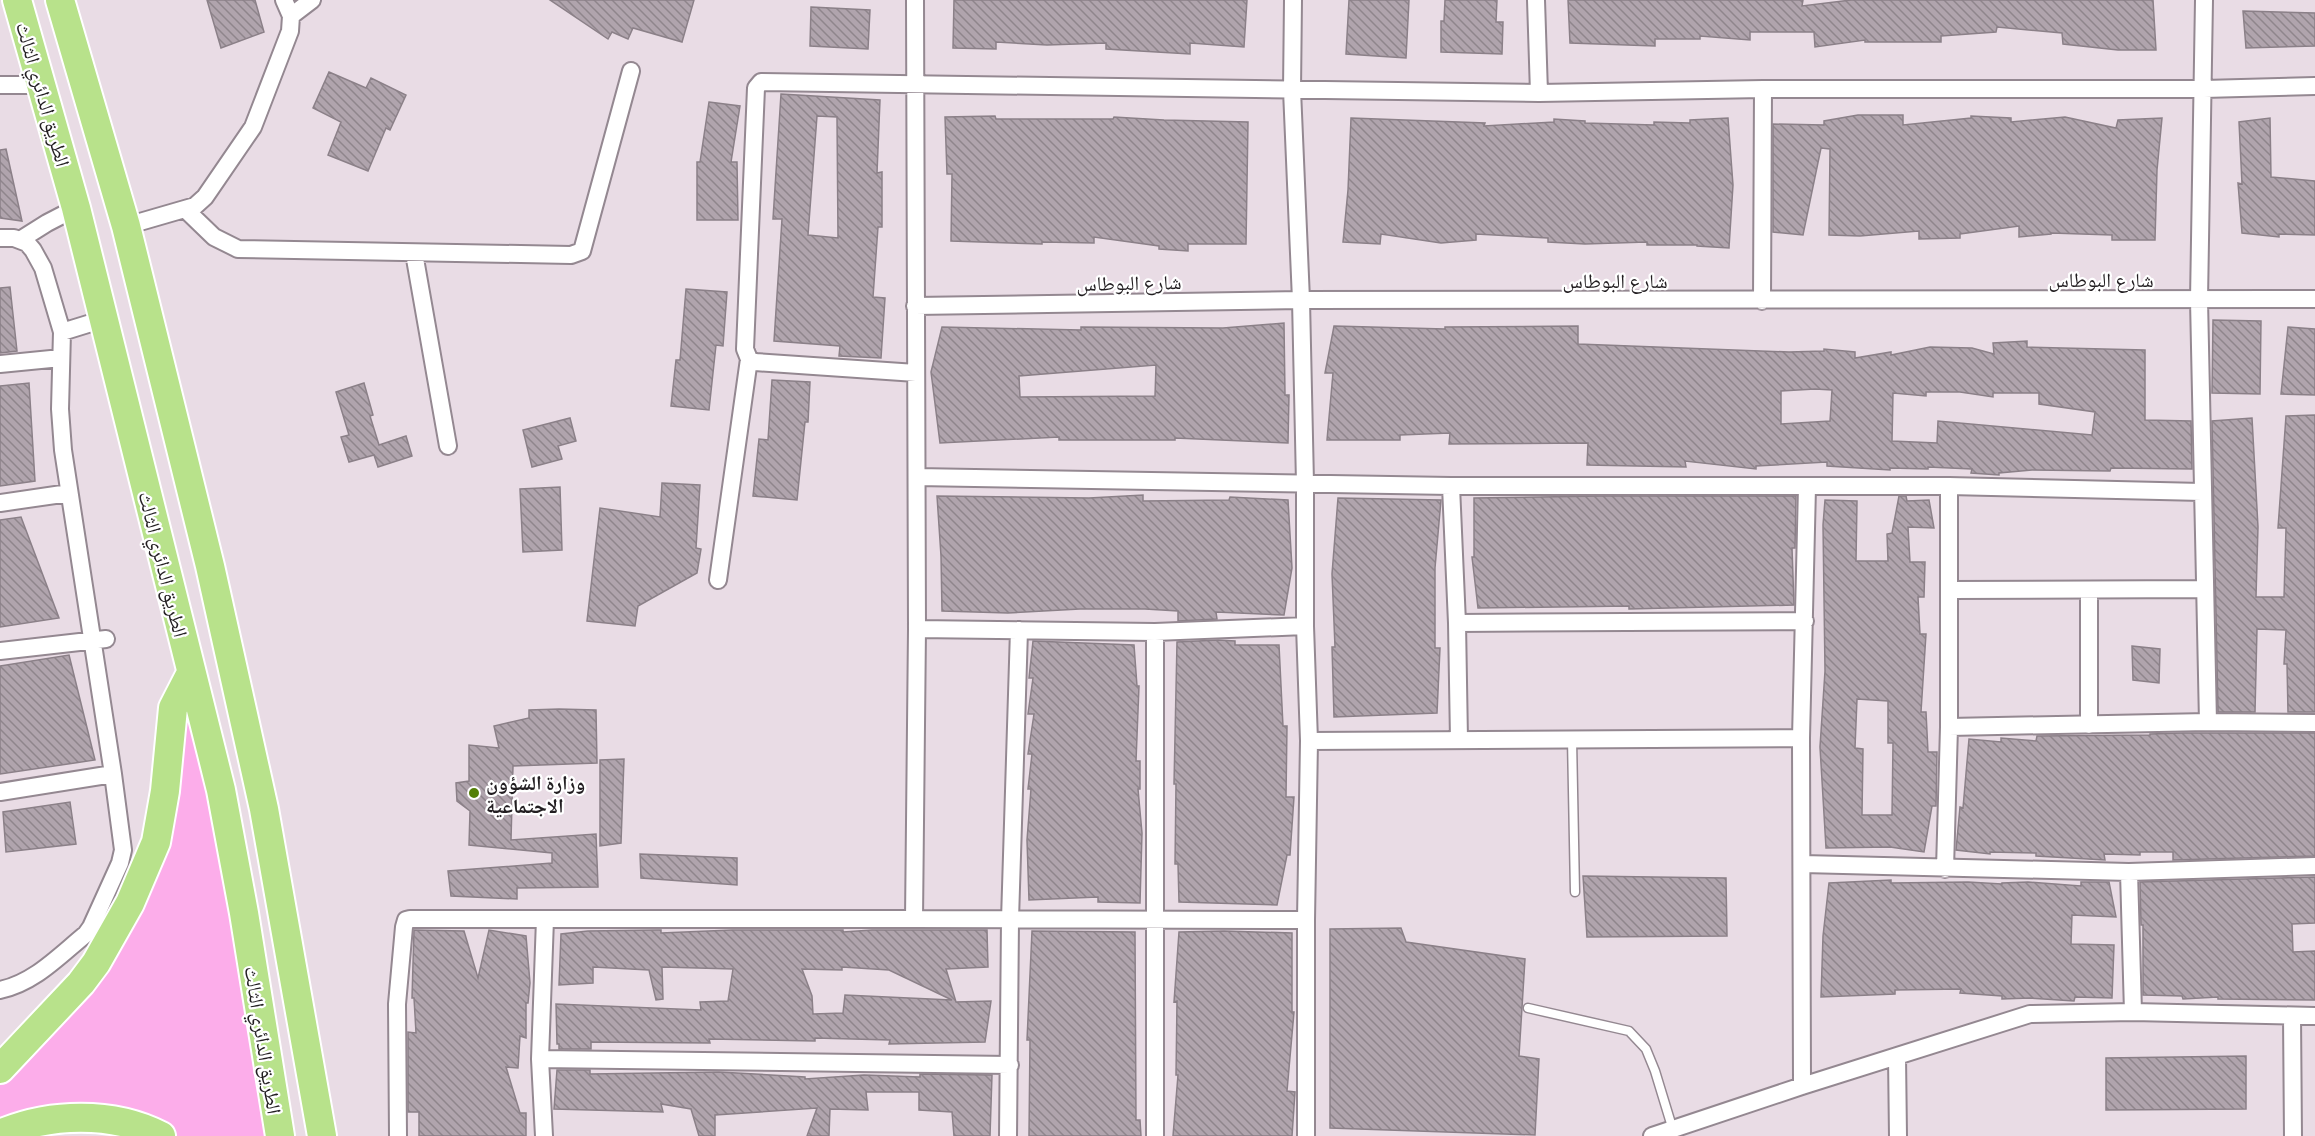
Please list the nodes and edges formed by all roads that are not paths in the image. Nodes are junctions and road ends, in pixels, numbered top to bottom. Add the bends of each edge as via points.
1 (17, 0) edge
2 (60, 0) edge
3 (284, 0) edge
4 (311, 0) edge
5 (915, 0) edge
6 (1293, 0) edge
7 (1536, 0) edge
8 (2204, 0) edge
9 (291, 16) junction
10 (631, 71) dead end
11 (0, 85) edge
12 (42, 85) junction
13 (916, 85) junction
14 (2315, 86) edge
15 (1763, 89) junction
16 (2204, 89) junction
17 (1292, 90) junction
18 (1539, 93) junction
19 (76, 208) junction
20 (185, 209) junction
21 (126, 226) junction
22 (0, 238) edge
23 (20, 240) junction
24 (414, 252) junction
25 (2315, 299) edge
26 (1301, 300) junction
27 (2199, 300) junction
28 (1762, 301) junction
29 (915, 306) junction
30 (104, 319) junction
31 (62, 332) junction
32 (61, 358) junction
33 (749, 359) junction
34 (0, 364) edge
35 (916, 373) junction
36 (448, 446) dead end
37 (917, 477) junction
38 (1305, 483) junction
39 (1451, 486) junction
40 (1949, 486) junction
41 (1807, 487) junction
42 (2202, 492) junction
43 (69, 493) junction
44 (0, 503) edge
45 (718, 580) dead end
46 (2205, 589) junction
47 (1949, 590) junction
48 (2089, 590) junction
49 (1805, 621) junction
50 (1457, 623) junction
51 (1305, 626) junction
52 (917, 629) junction
53 (1019, 630) junction
54 (1155, 632) junction
55 (99, 639) junction
56 (0, 651) edge
57 (191, 673) junction
58 (2208, 722) junction
59 (2315, 723) edge
60 (2090, 725) junction
61 (1949, 727) junction
62 (1801, 738) junction
63 (1459, 740) junction
64 (1572, 740) junction
65 (1309, 741) junction
66 (113, 774) junction
67 (0, 792) edge
68 (1803, 864) junction
69 (2315, 866) edge
70 (1945, 869) junction
71 (2129, 873) junction
72 (1575, 892) dead end
73 (1154, 918) junction
74 (545, 919) junction
75 (914, 919) junction
76 (1010, 920) junction
77 (1306, 920) junction
78 (0, 990) edge
79 (1528, 1008) dead end
80 (2133, 1012) junction
81 (2292, 1016) junction
82 (2315, 1016) edge
83 (1896, 1056) junction
84 (540, 1059) junction
85 (1010, 1065) junction
86 (0, 1069) edge
87 (1802, 1086) junction
88 (1673, 1133) edge
89 (0, 1134) edge
90 (161, 1136) edge
91 (280, 1136) edge
92 (322, 1136) edge
93 (398, 1136) edge
94 (544, 1136) edge
95 (1008, 1136) edge
96 (1155, 1136) edge
97 (1306, 1136) edge
98 (1652, 1136) edge
99 (1898, 1136) edge
100 (2293, 1136) edge

1 - 12 highway, الطريق الدائري الثالث
2 - 21 highway, الطريق الدائري الثالث
3 - 9 street
4 - 9 street
5 - 13 street
6 - 17 street
7 - 18 street
8 - 16 street
9 - 20 street via 288,39 253,127 205,197
10 - 24 street via 582,251 571,255
11 - 12 street
12 - 19 highway, الطريق الدائري الثالث
13 - 17 street
13 - 29 street
13 - 33 street via 758,84 745,349
14 - 16 street
15 - 16 street
15 - 18 street
15 - 28 street
16 - 27 street
17 - 18 street
17 - 26 street
19 - 23 street
19 - 30 highway, الطريق الدائري الثالث
20 - 21 street
20 - 24 street via 214,237 238,249
21 - 92 highway, الطريق الدائري الثالث via 207,555 264,809
22 - 23 street
23 - 31 street via 33,250 43,268
24 - 36 street
25 - 27 street, شارع البوطاس
26 - 28 street, شارع البوطاس
26 - 29 street, شارع البوطاس
26 - 38 street
27 - 28 street, شارع البوطاس
27 - 42 street
29 - 35 street
30 - 31 street
30 - 57 highway, الطريق الدائري الثالث
31 - 32 street
32 - 34 street
32 - 43 street via 60,409
33 - 35 street
33 - 45 street
35 - 37 street
37 - 38 street
37 - 52 street
38 - 39 street
38 - 51 street
39 - 41 street
39 - 50 street
40 - 41 street
40 - 42 street
40 - 47 street
41 - 49 street
42 - 46 street
43 - 44 street
43 - 55 street
46 - 48 street
46 - 58 street
47 - 48 street
47 - 61 street
48 - 60 street
49 - 50 street
49 - 62 street
50 - 63 street
51 - 54 street
51 - 65 street
52 - 53 street
52 - 75 street
53 - 54 street
53 - 76 street
54 - 73 street
55 - 56 street
55 - 66 street
57 - 86 highway via 173,708 156,842 130,903 81,983
57 - 91 highway, الطريق الدائري الثالث via 230,836
58 - 59 street
58 - 60 street
60 - 61 street
61 - 70 street
62 - 64 street
62 - 68 street
63 - 64 street
63 - 65 street
64 - 72 lane
65 - 77 street
66 - 67 street
66 - 78 street via 122,856 92,927 31,979
68 - 70 street
68 - 87 street
69 - 71 street
70 - 71 street
71 - 80 street
73 - 76 street
73 - 77 street
73 - 96 street
74 - 75 street
74 - 84 street
74 - 93 street via 406,920 397,1004
75 - 76 street
76 - 85 street
77 - 97 street
79 - 88 lane via 1629,1031 1646,1049
80 - 81 street
80 - 83 street via 2031,1014
81 - 82 street
81 - 100 street
83 - 87 street
83 - 99 street
84 - 85 street
84 - 94 street
85 - 95 street
87 - 88 street
88 - 98 street
89 - 90 highway via 73,1117 123,1123

